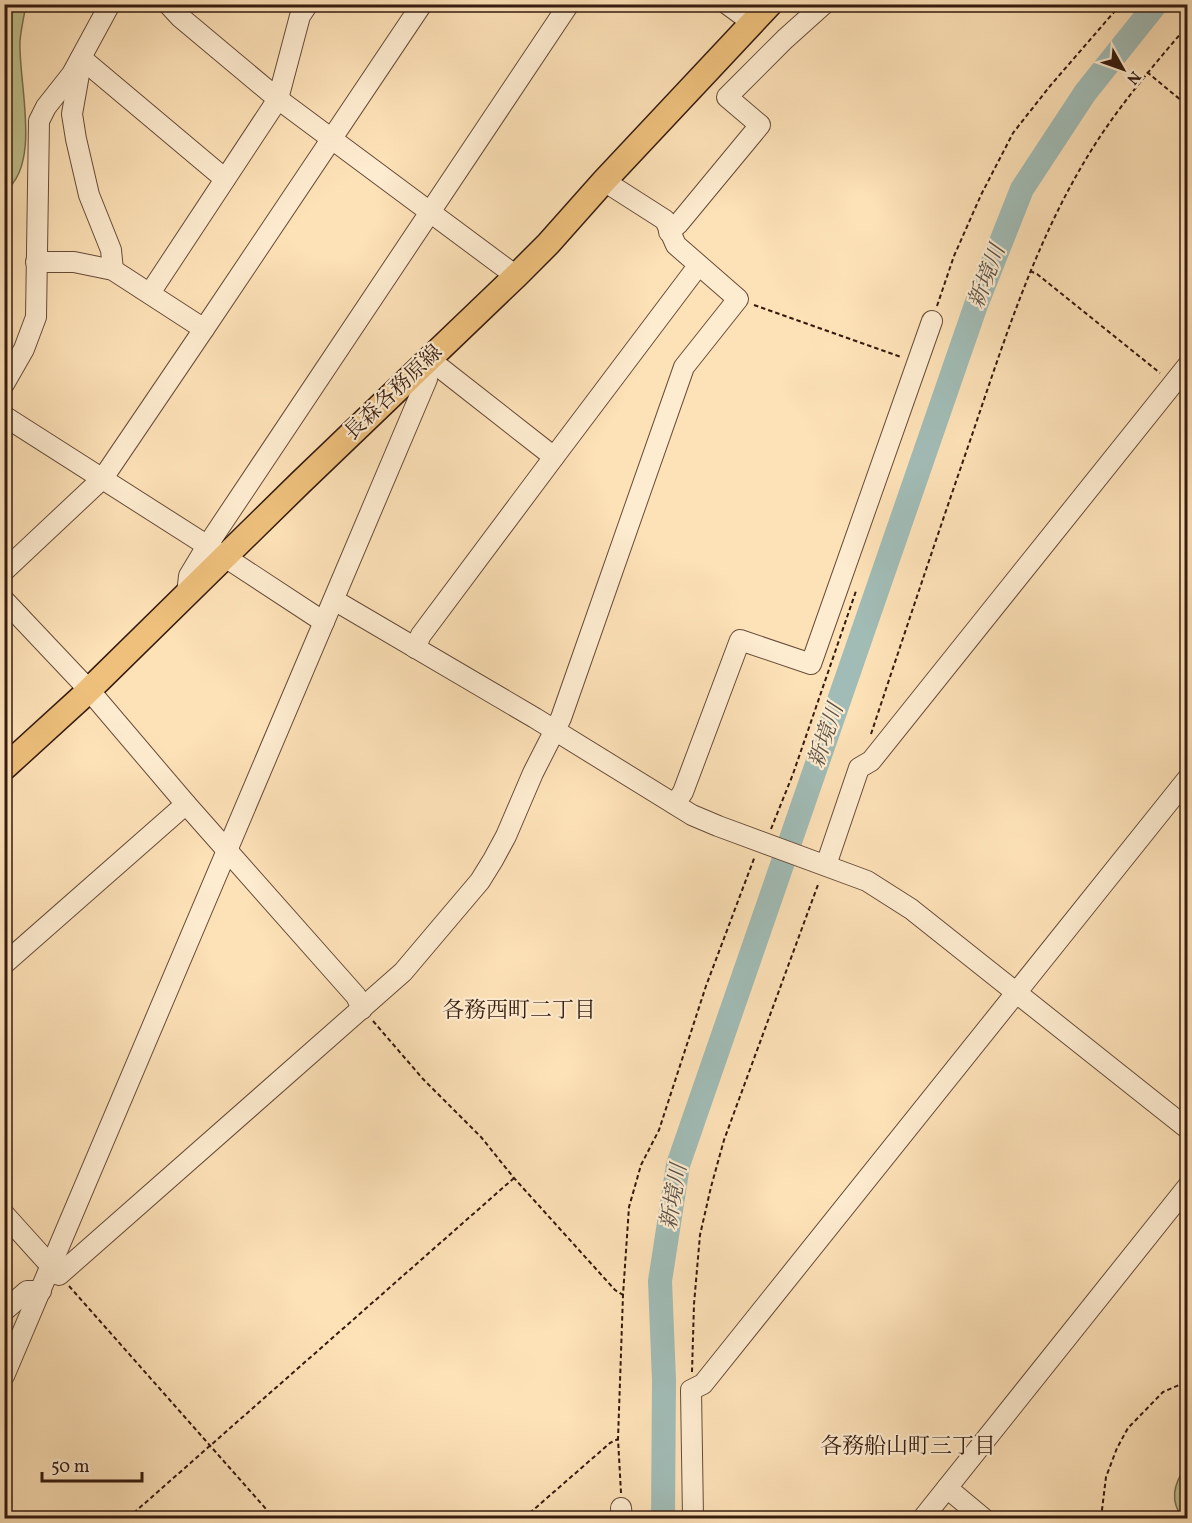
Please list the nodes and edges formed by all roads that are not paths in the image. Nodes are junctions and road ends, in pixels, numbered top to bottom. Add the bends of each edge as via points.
1 (110, 4) edge
2 (168, 4) edge
3 (308, 4) edge
4 (422, 4) edge
5 (569, 4) edge
6 (727, 4) edge
7 (770, 4) edge
8 (824, 4) edge
9 (753, 23) junction
10 (81, 58) junction
11 (278, 99) junction
12 (331, 138) junction
13 (225, 179) junction
14 (604, 181) junction
15 (431, 212) junction
16 (669, 232) junction
17 (36, 262) junction
18 (698, 266) junction
19 (113, 270) junction
20 (516, 276) junction
21 (150, 293) junction
22 (932, 321) road end
23 (204, 328) junction
24 (429, 359) junction
25 (1188, 365) edge
26 (4, 384) edge
27 (4, 416) edge
28 (554, 457) junction
29 (103, 478) junction
30 (216, 551) junction
31 (4, 571) edge
32 (4, 600) edge
33 (334, 600) junction
34 (324, 622) junction
35 (415, 648) junction
36 (89, 690) junction
37 (555, 730) junction
38 (4, 768) edge
39 (1188, 778) edge
40 (186, 804) junction
41 (675, 804) junction
42 (226, 850) junction
43 (818, 862) junction
44 (4, 964) edge
45 (1015, 992) junction
46 (362, 1009) junction
47 (1188, 1129) edge
48 (1188, 1186) edge
49 (4, 1214) edge
50 (55, 1271) junction
51 (41, 1291) junction
52 (4, 1311) edge
53 (4, 1376) edge
54 (947, 1488) junction
55 (693, 1518) edge
56 (923, 1518) edge
57 (983, 1518) edge

1 - 10 street
2 - 11 street
3 - 11 street via 300,16
4 - 12 street
5 - 15 street
6 - 9 street
7 - 9 main road, 長森各務原線
8 - 16 street via 727,97 759,125
9 - 14 main road, 長森各務原線
10 - 13 street
10 - 17 street via 39,121
10 - 19 street via 72,114 89,195 111,250
11 - 12 street
11 - 13 street
12 - 15 street
12 - 23 street
13 - 21 street
14 - 16 street via 665,220
14 - 20 main road, 長森各務原線
15 - 20 street
15 - 30 street
16 - 18 street
17 - 19 street via 74,262
17 - 26 street via 36,317
18 - 28 street
18 - 37 street via 738,299 684,367
19 - 21 street
20 - 24 main road, 長森各務原線
21 - 23 street
22 - 41 street via 811,664 740,640 683,792
23 - 29 street
24 - 28 street
24 - 30 main road, 長森各務原線
24 - 33 street via 427,379
25 - 43 street via 871,760 859,768
27 - 29 street
28 - 35 street
29 - 30 street
29 - 31 street
30 - 34 street
30 - 36 main road, 長森各務原線 via 187,594
32 - 36 street
33 - 34 street
33 - 35 street
34 - 42 street
35 - 37 street
36 - 38 main road, 長森各務原線
36 - 40 street
37 - 41 street
37 - 46 street via 506,836 480,881 403,972
39 - 45 street
40 - 42 street
40 - 44 street
41 - 43 street via 718,826
42 - 46 street via 356,996
42 - 50 street
43 - 45 street via 867,881 911,909
45 - 47 street
45 - 55 street via 703,1384 691,1390
46 - 50 street
48 - 54 street
49 - 50 street
50 - 51 street
51 - 52 street via 27,1291
51 - 53 street
54 - 56 street
54 - 57 street

